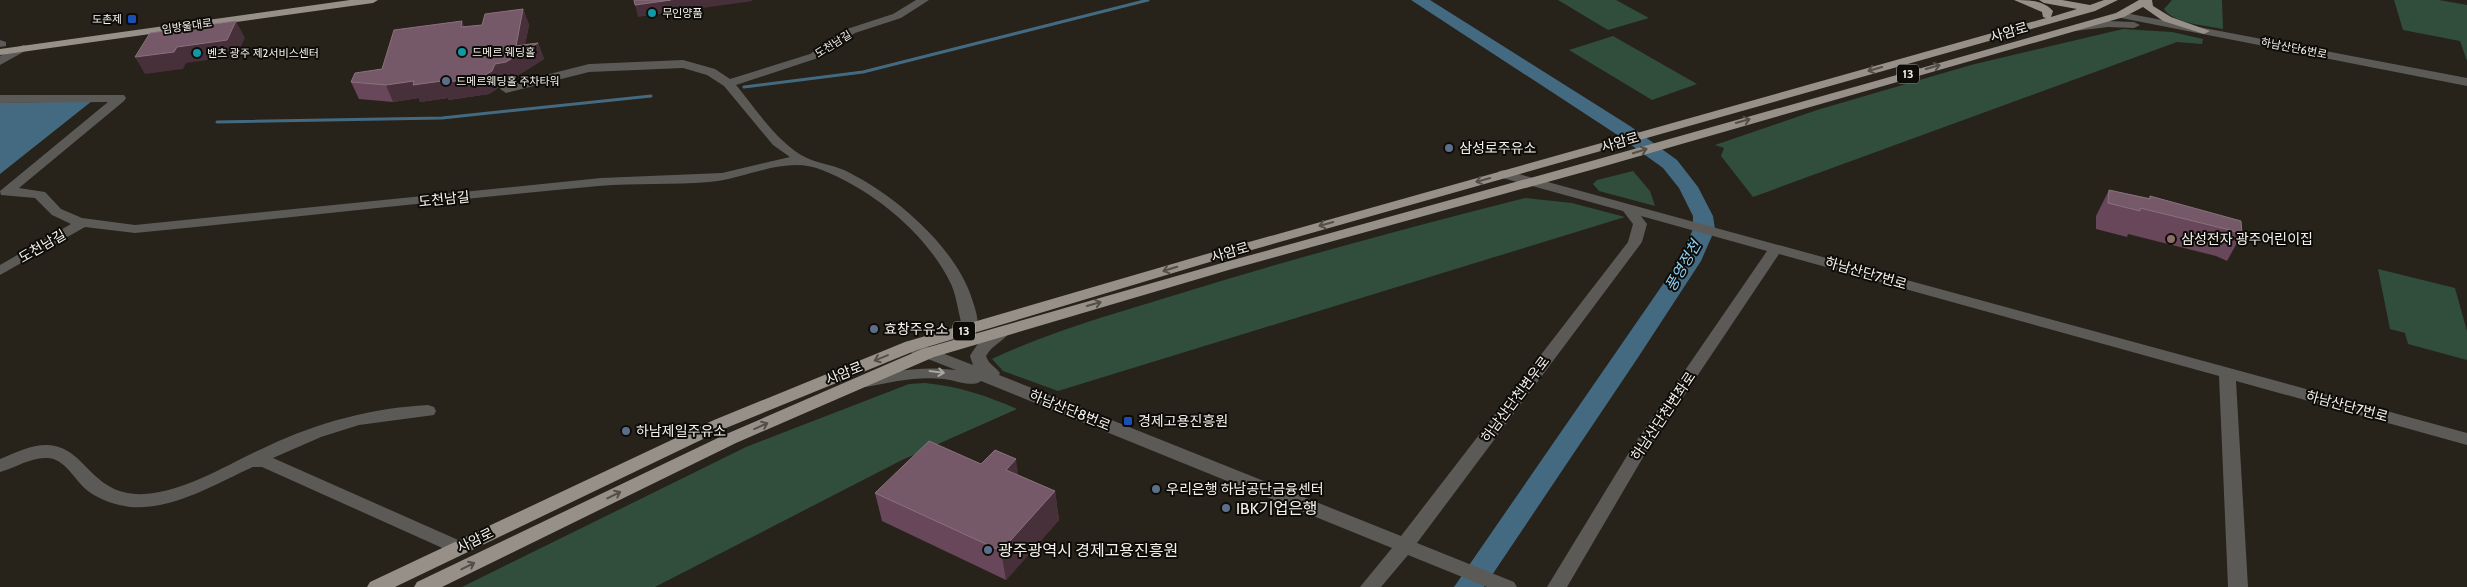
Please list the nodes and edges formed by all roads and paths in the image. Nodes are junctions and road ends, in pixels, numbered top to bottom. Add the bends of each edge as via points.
1 (309, 0) edge
2 (373, 0) edge
3 (924, 0) edge
4 (2019, 0) edge
5 (2044, 0) edge
6 (2113, 0) edge
7 (2147, 0) edge
8 (2091, 9) junction
9 (2120, 14) junction
10 (2037, 24) junction
11 (2073, 28) junction
12 (2204, 31) junction
13 (0, 46) edge
14 (23, 48) junction
15 (0, 61) edge
16 (2467, 82) edge
17 (728, 83) junction
18 (506, 89) dead end
19 (0, 99) edge
20 (802, 160) junction
21 (1504, 174) junction
22 (1532, 181) junction
23 (1627, 207) junction
24 (84, 222) junction
25 (1776, 248) junction
26 (0, 271) edge
27 (970, 329) junction
28 (1003, 331) junction
29 (911, 346) junction
30 (928, 353) junction
31 (2227, 373) junction
32 (855, 385) junction
33 (1017, 389) junction
34 (428, 411) dead end
35 (2467, 439) edge
36 (251, 461) junction
37 (0, 466) edge
38 (458, 548) junction
39 (1410, 548) junction
40 (377, 587) edge
41 (424, 587) edge
42 (1370, 587) edge
43 (1507, 587) edge
44 (1557, 587) edge
45 (2238, 587) edge

1 - 13 main road, 임방울대로
2 - 14 main road, 임방울대로
3 - 17 street, 도천남길 via 897,16 851,31 814,56
4 - 10 main road via 2048,11
5 - 8 main road
6 - 8 main road, 사암로 / 13
7 - 9 main road, 사암로 / 13
7 - 12 main road via 2148,7 2157,15
8 - 9 main road
8 - 10 main road, 사암로 / 13
9 - 11 main road, 사암로 / 13
9 - 12 street, 하남산단6번로
10 -> 21 main road, 사암로 / 13
11 - 12 street via 2121,24
22 -> 11 main road, 사암로 / 13
12 - 16 street, 하남산단6번로
13 - 14 main road, 임방울대로
14 - 15 street
17 - 18 street via 699,68 673,62 589,68
17 - 20 street, 도천남길 via 778,142
19 - 24 street, 도천남길 via 120,98 6,192 43,197 57,214
20 - 24 street, 도천남길 via 698,179 601,182 158,227 113,228
20 - 27 street, 도천남길 via 836,170 863,185 928,240 949,266 963,292 970,312
21 - 22 street, 하남산단7번로
21 -> 27 main road, 사암로 / 13
22 - 23 street, 하남산단7번로
28 -> 22 main road, 사암로 / 13
23 - 25 street, 하남산단7번로
23 - 39 street, 하남산단천변우로 via 1640,224 1635,242
24 - 26 street, 도천남길
25 - 31 street, 하남산단7번로
25 - 44 street, 하남산단천변좌로 via 1640,450
27 - 29 main road, 사암로 / 13
28 - 30 main road, 사암로 / 13
28 - 33 street via 980,351 978,361 982,367
29 - 30 street, 하남산단8번로
29 -> 38 main road, 사암로 / 13 via 720,424
30 - 32 main road, 사암로 / 13
30 - 33 street, 하남산단8번로
31 - 35 street, 하남산단7번로
31 - 45 street
32 -> 33 street via 928,371
41 -> 32 main road, 사암로 / 13 via 730,439
33 - 39 street, 하남산단8번로
34 - 36 street via 377,414 342,422
36 - 37 street via 185,490 128,500 97,488 71,460 59,453 32,452
36 - 38 street via 277,465
38 - 40 main road, 사암로 / 13
39 - 42 street, 하남산단천변우로
39 - 43 street, 하남산단8번로

